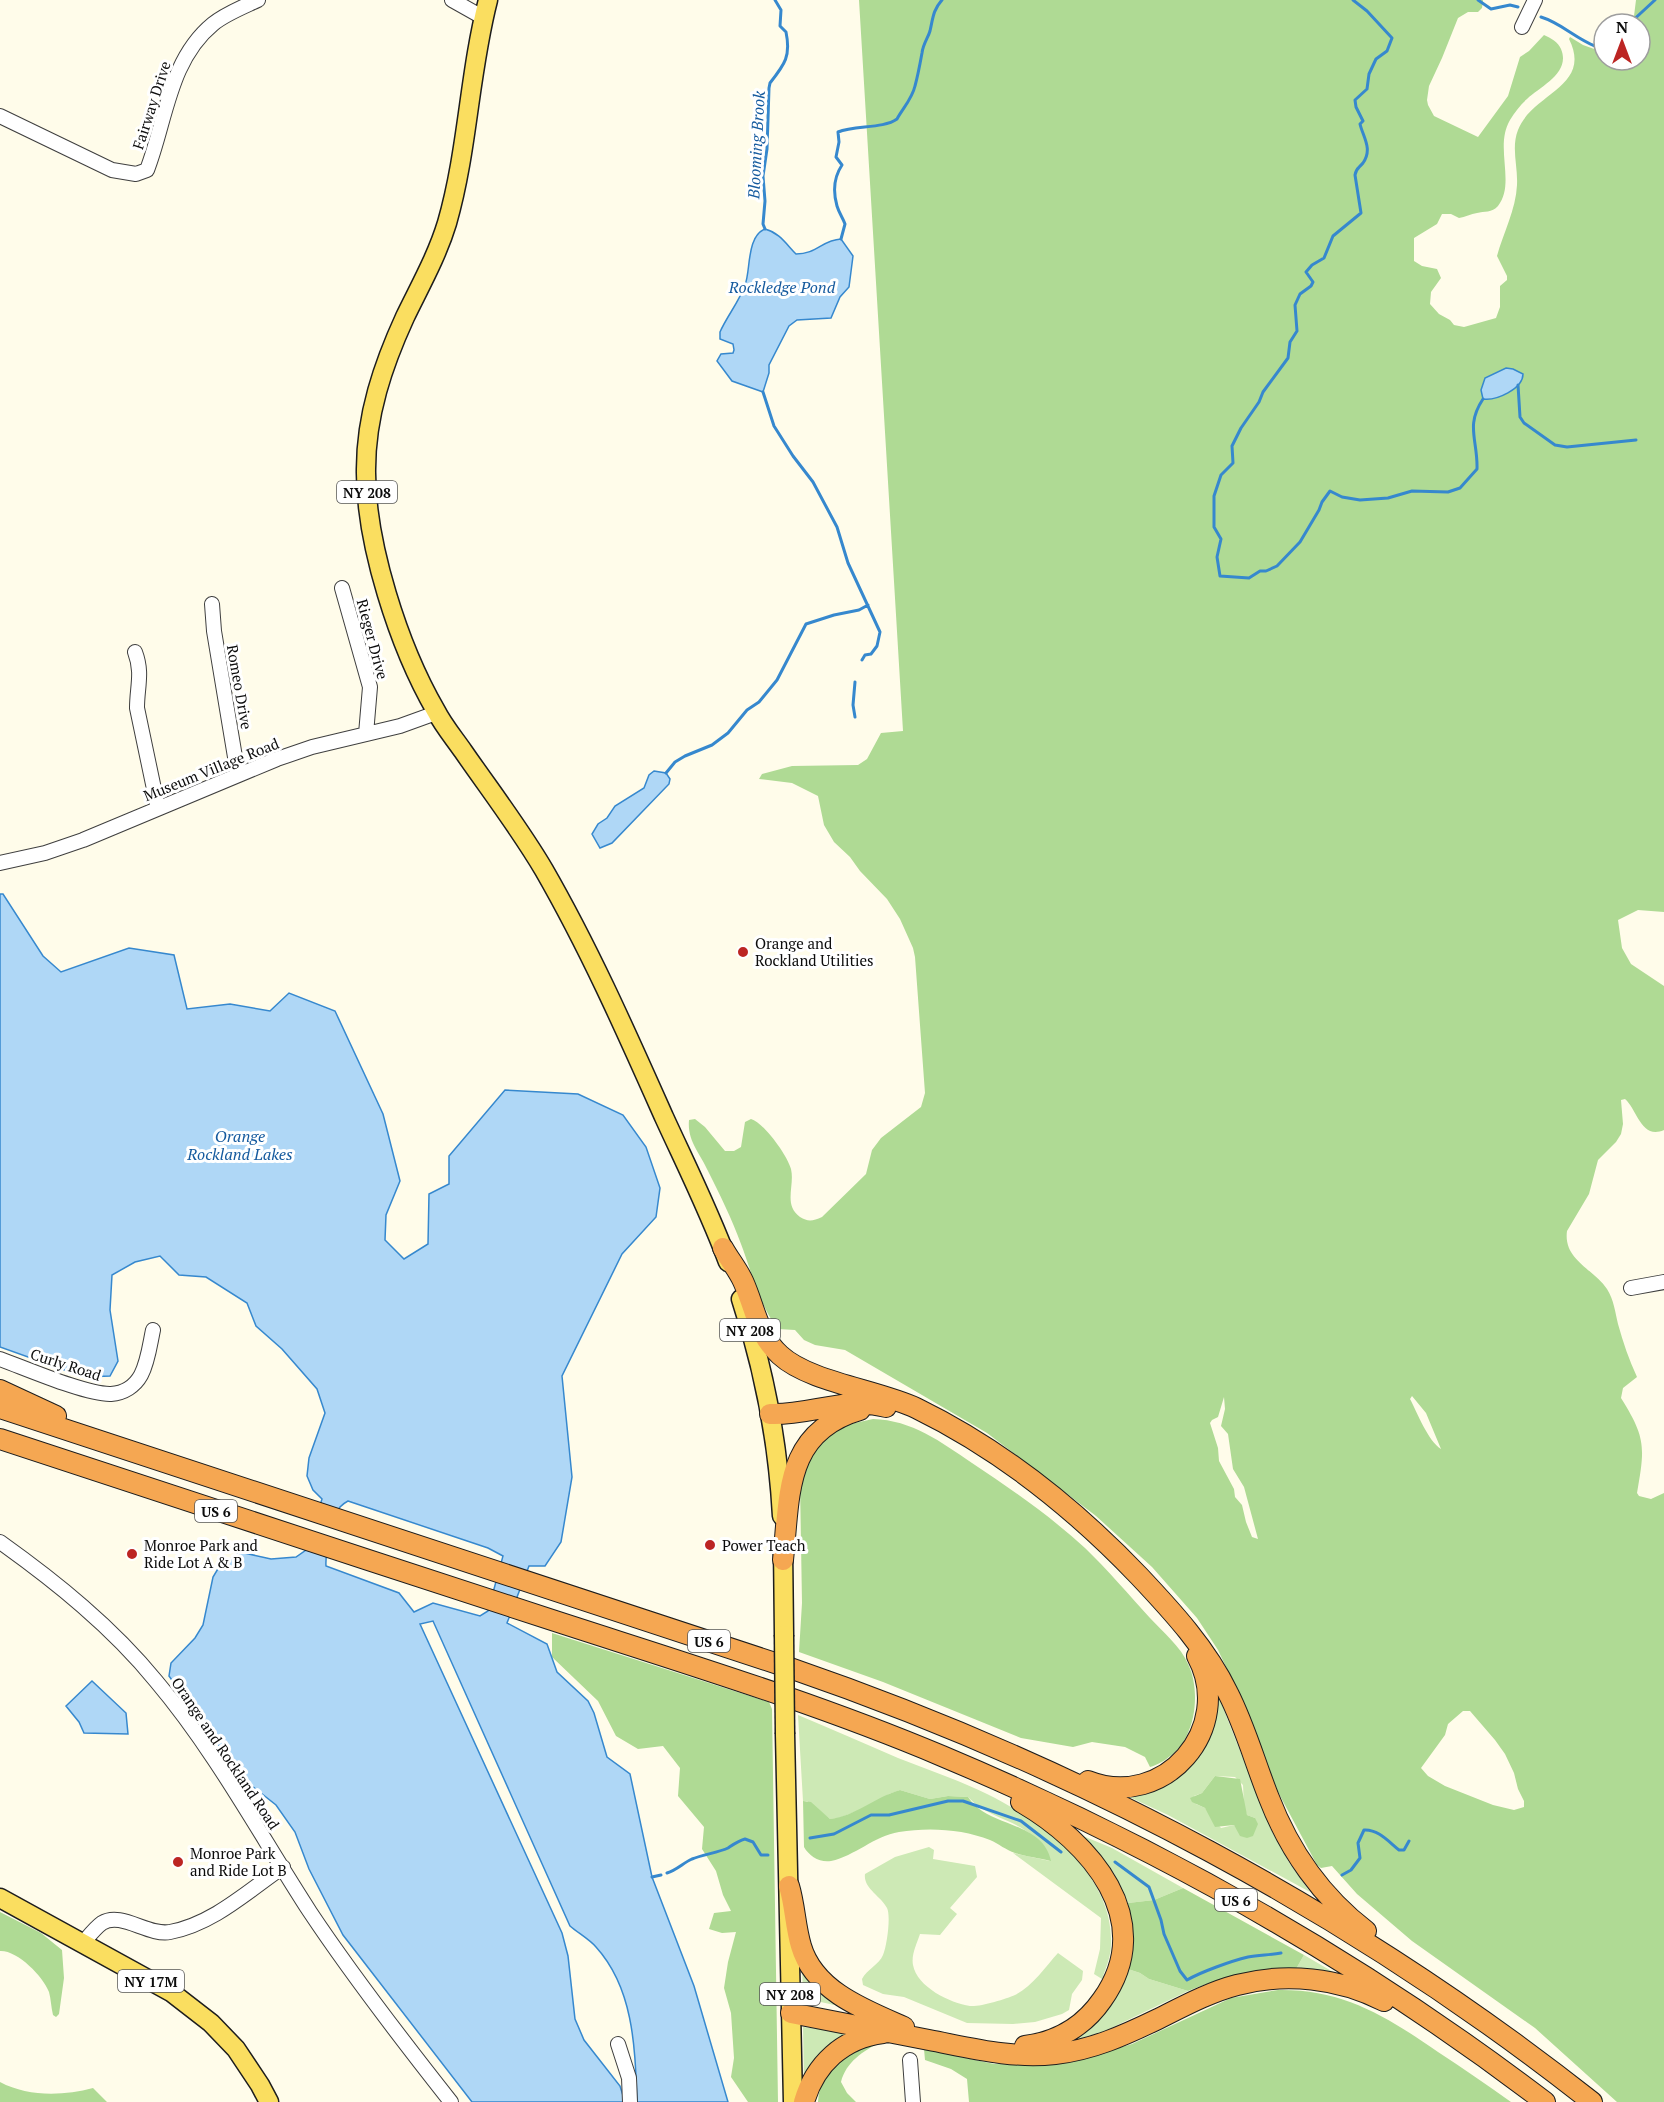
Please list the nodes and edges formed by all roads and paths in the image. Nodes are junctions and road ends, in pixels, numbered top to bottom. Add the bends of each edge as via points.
1 (258, 0) edge
2 (452, 0) edge
3 (1535, 0) edge
4 (486, 9) edge
5 (1522, 27) dead end
6 (0, 116) edge
7 (342, 588) dead end
8 (212, 603) dead end
9 (135, 652) dead end
10 (436, 713) junction
11 (366, 734) junction
12 (238, 776) junction
13 (158, 808) junction
14 (0, 863) edge
15 (723, 1248) junction
16 (1664, 1282) edge
17 (1631, 1288) dead end
18 (153, 1330) dead end
19 (0, 1359) edge
20 (0, 1390) edge
21 (888, 1402) junction
22 (0, 1408) edge
23 (770, 1414) junction
24 (0, 1440) edge
25 (157, 1460) junction
26 (0, 1542) edge
27 (783, 1560) junction
28 (981, 1741) junction
29 (941, 1756) junction
30 (283, 1867) junction
31 (789, 1886) junction
32 (0, 1898) edge
33 (83, 1943) junction
34 (1458, 2003) junction
35 (791, 2010) junction
36 (902, 2031) junction
37 (618, 2044) dead end
38 (910, 2060) dead end
39 (1512, 2077) junction
40 (269, 2102) edge
41 (451, 2102) edge
42 (630, 2102) edge
43 (793, 2102) edge
44 (804, 2102) edge
45 (914, 2102) edge
46 (1545, 2102) edge
47 (1592, 2102) edge

1 - 6 street, Fairway Drive via 214,23 183,61 147,170 136,174 112,170
2 - 4 street
3 - 5 street
4 - 10 main road, NY 208 via 446,226 428,274 389,353 368,434 368,509 382,576 404,643
7 - 11 street, Rieger Drive via 370,687
8 - 12 street, Romeo Drive
9 - 13 street via 140,682 137,708
10 - 11 street, Museum Village Road
10 - 15 main road, NY 208 via 542,867 587,947
11 - 12 street, Museum Village Road via 312,747
12 - 13 street, Museum Village Road
13 - 14 street, Museum Village Road via 45,853
15 - 21 highway via 743,1281 761,1332 778,1353 791,1364
15 - 23 main road, NY 208 via 746,1316
16 - 17 street
18 - 19 street, Curly Road via 142,1374 123,1392 92,1392
20 - 25 highway
21 - 23 highway
21 - 27 highway via 839,1418 806,1446 791,1482
21 - 28 highway via 967,1445 1070,1521 1118,1564 1168,1618 1195,1653 1206,1678 1207,1715 1197,1743 1176,1767 1140,1785 1093,1783 1039,1759
21 - 34 highway via 906,1404 932,1417 1010,1464 1065,1507 1139,1576 1188,1631 1219,1675 1246,1733 1276,1816 1307,1870 1349,1917
22 - 25 highway, US 6
23 - 27 main road, NY 208 via 780,1482
24 - 29 highway, US 6 via 796,1700
25 - 28 highway, US 6 via 830,1682
26 - 30 street, Orange and Rockland Road via 84,1609 141,1663 192,1728
27 - 31 main road, NY 208, bridge
28 - 34 highway, US 6 via 1105,1798 1207,1851 1334,1923
29 - 36 highway via 1039,1812 1085,1852 1117,1901 1122,1948 1116,1974 1099,2005 1080,2024 1049,2041 1002,2046
29 - 39 highway, US 6 via 1076,1815 1226,1894 1343,1963
30 - 33 street via 221,1910 190,1926 159,1932 111,1919
30 - 41 street, Orange and Rockland Road via 380,2012
31 - 35 main road, NY 208
31 - 36 highway via 802,1948 815,1973 837,1994
32 - 33 main road, NY 17M
33 - 40 main road, NY 17M via 171,1992 211,2023 236,2049
34 - 47 highway, US 6
35 - 36 highway
35 - 43 main road, NY 208
36 - 39 highway via 1006,2054 1054,2054 1112,2040 1238,1984 1302,1979 1373,1995
36 - 44 highway via 861,2038 831,2055 814,2076
37 - 42 street via 629,2078
38 - 45 street
39 - 46 highway, US 6

